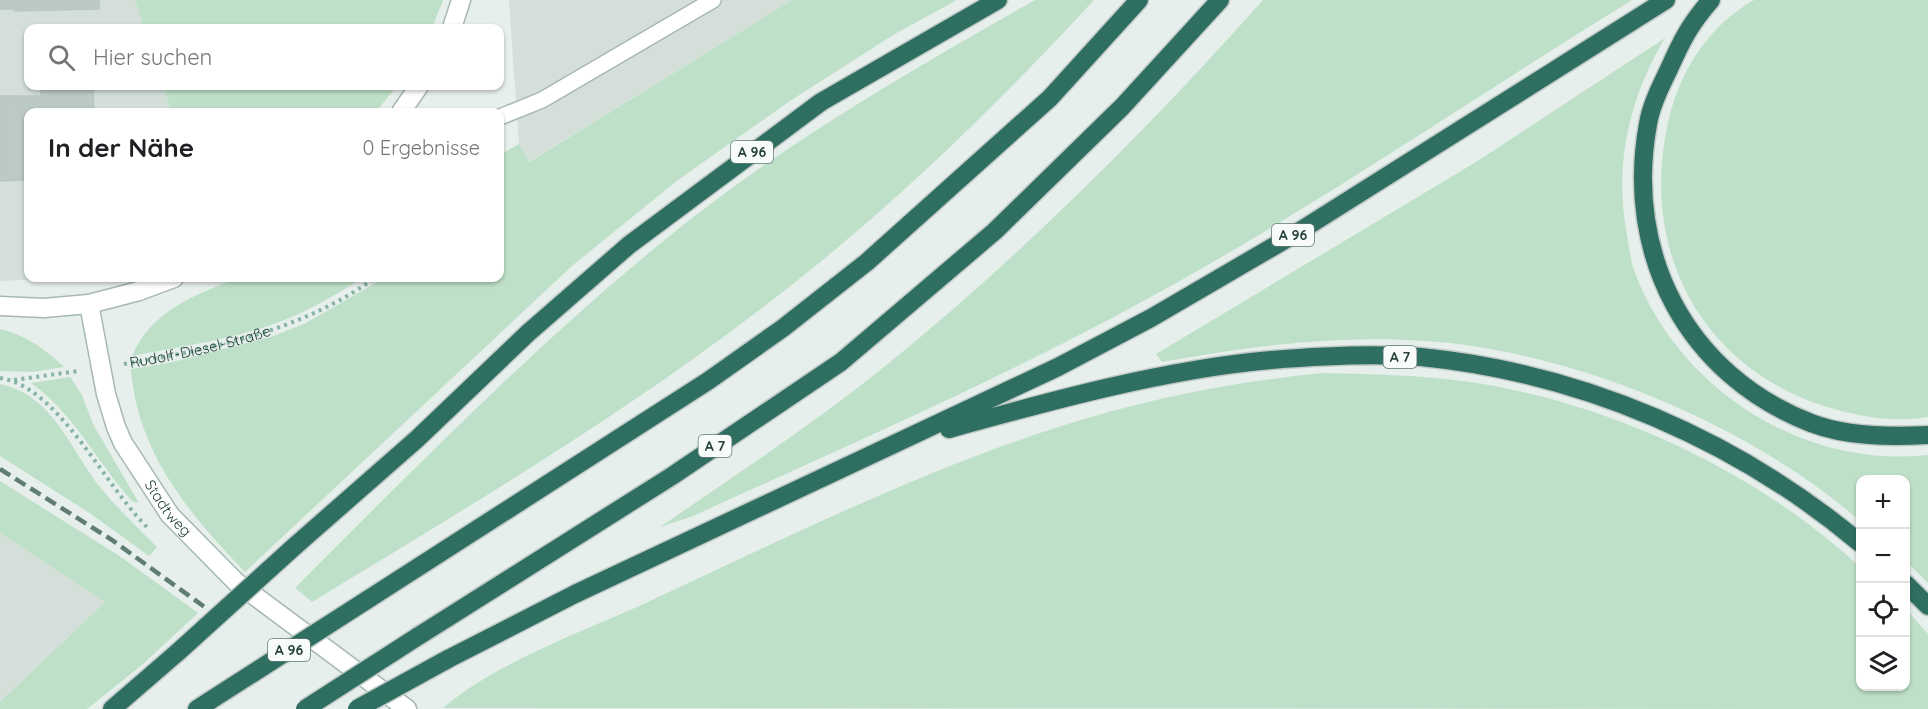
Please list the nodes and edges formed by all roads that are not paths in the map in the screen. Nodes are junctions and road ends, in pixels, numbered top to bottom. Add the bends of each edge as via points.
1 (461, 0) edge
2 (713, 0) edge
3 (998, 0) edge
4 (1139, 0) edge
5 (1220, 0) edge
6 (1666, 0) edge
7 (1711, 0) edge
8 (453, 24) edge
9 (416, 90) edge
10 (404, 108) edge
11 (504, 115) edge
12 (163, 282) edge
13 (89, 304) junction
14 (0, 306) edge
15 (1928, 435) edge
16 (904, 441) junction
17 (1856, 540) edge
18 (1910, 589) edge
19 (1928, 606) edge
20 (204, 704) edge
21 (112, 709) edge
22 (304, 709) edge
23 (357, 709) edge
24 (407, 709) edge

1 - 8 street
2 - 11 lane via 542,100
3 - 21 highway, A 96, bridge via 821,102 629,244 417,439
4 - 20 highway, A 96, bridge via 1050,98 867,262 811,306 708,381
5 - 22 highway, A 7, bridge via 1122,107 995,231 841,362 672,476
6 - 16 highway, A 96 via 1295,234 1192,294 1058,367
7 - 15 highway via 1689,25 1648,122 1643,199 1648,239 1660,276 1704,349 1727,375 1767,402 1822,426 1891,437
9 - 10 street
12 - 13 street
13 - 14 street via 45,308
13 - 24 street, Stadtweg via 111,412 123,443 170,515 236,582
16 - 17 highway, A 7 via 1087,393 1203,370 1269,360 1357,355 1419,357 1481,365 1560,383 1655,418 1767,474 1815,505
16 - 23 highway, A 96, bridge via 575,594
18 - 19 highway

